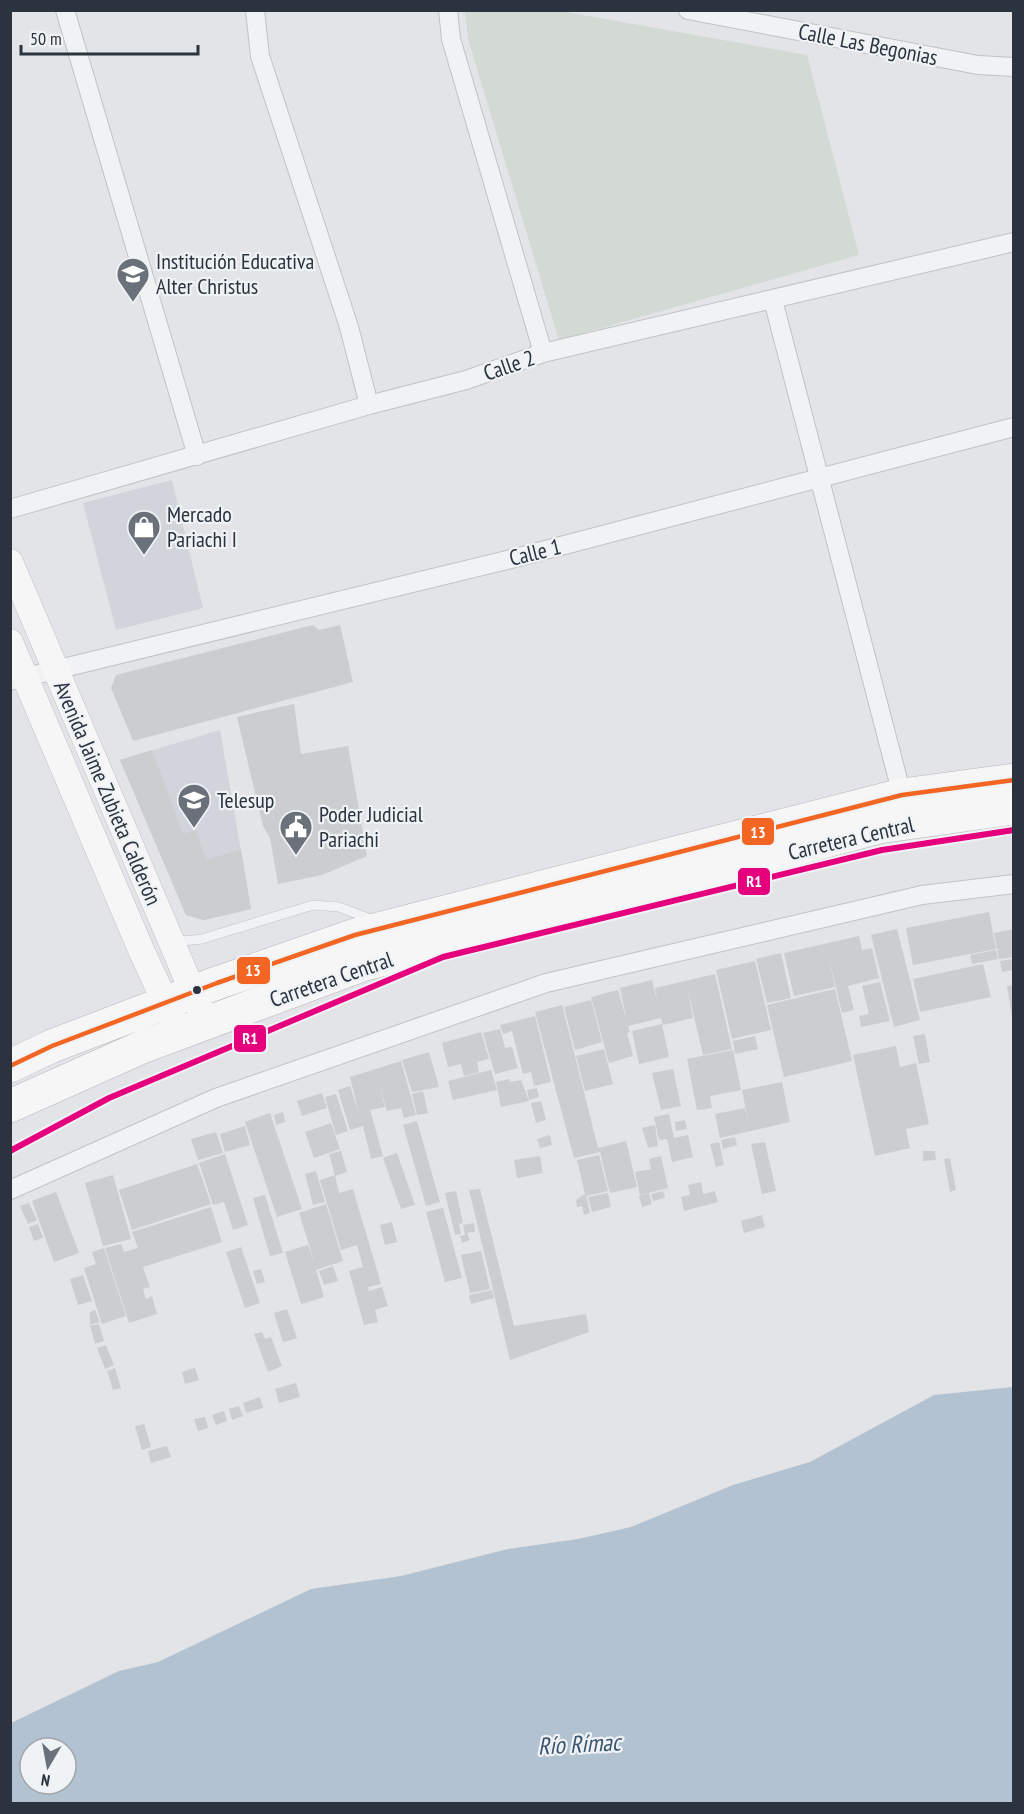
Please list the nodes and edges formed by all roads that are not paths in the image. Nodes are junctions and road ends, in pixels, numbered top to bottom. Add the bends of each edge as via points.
1 (64, 10) edge
2 (255, 10) edge
3 (448, 10) edge
4 (688, 10) edge
5 (1014, 67) edge
6 (1014, 242) edge
7 (772, 300) junction
8 (543, 353) junction
9 (369, 405) junction
10 (1014, 427) edge
11 (197, 456) junction
12 (819, 479) junction
13 (10, 509) edge
14 (10, 562) edge
15 (10, 642) edge
16 (55, 669) junction
17 (18, 679) edge
18 (1014, 780) edge
19 (924, 802) junction
20 (1014, 808) edge
21 (1014, 884) edge
22 (389, 927) junction
23 (171, 942) junction
24 (142, 952) junction
25 (180, 998) junction
26 (193, 1028) junction
27 (10, 1066) edge
28 (10, 1106) edge
29 (10, 1190) edge

1 - 11 street
2 - 9 street via 260,56 349,327
3 - 8 street via 451,39
4 - 5 street, Calle Las Begonias via 978,65
6 - 7 street, Calle 2
7 - 8 street, Calle 2
7 - 12 street
8 - 9 street, Calle 2 via 466,380
9 - 11 street, Calle 2
10 - 12 street, Calle 1
11 - 13 street, Calle 2
12 - 16 street, Calle 1 via 503,561
12 - 19 street
14 - 16 street, Avenida Jaime Zubieta Calderón
15 - 17 street, Avenida Jaime Zubieta Calderón
16 - 17 street, Calle 1
16 - 23 street, Avenida Jaime Zubieta Calderón
17 - 24 street, Avenida Jaime Zubieta Calderón
18 - 19 highway, Carretera Central
19 - 20 highway, Carretera Central
19 - 22 highway, Carretera Central
19 - 26 highway, Carretera Central via 879,827 362,965
21 - 29 street via 922,895 546,983 216,1098
22 - 23 lane via 339,907 313,904 202,939
22 - 25 highway, Carretera Central via 355,935
23 - 24 street
23 - 25 street, Avenida Jaime Zubieta Calderón
24 - 25 street, Avenida Jaime Zubieta Calderón
25 - 26 street, Avenida Jaime Zubieta Calderón
25 - 27 highway, Carretera Central
26 - 28 highway, Carretera Central

